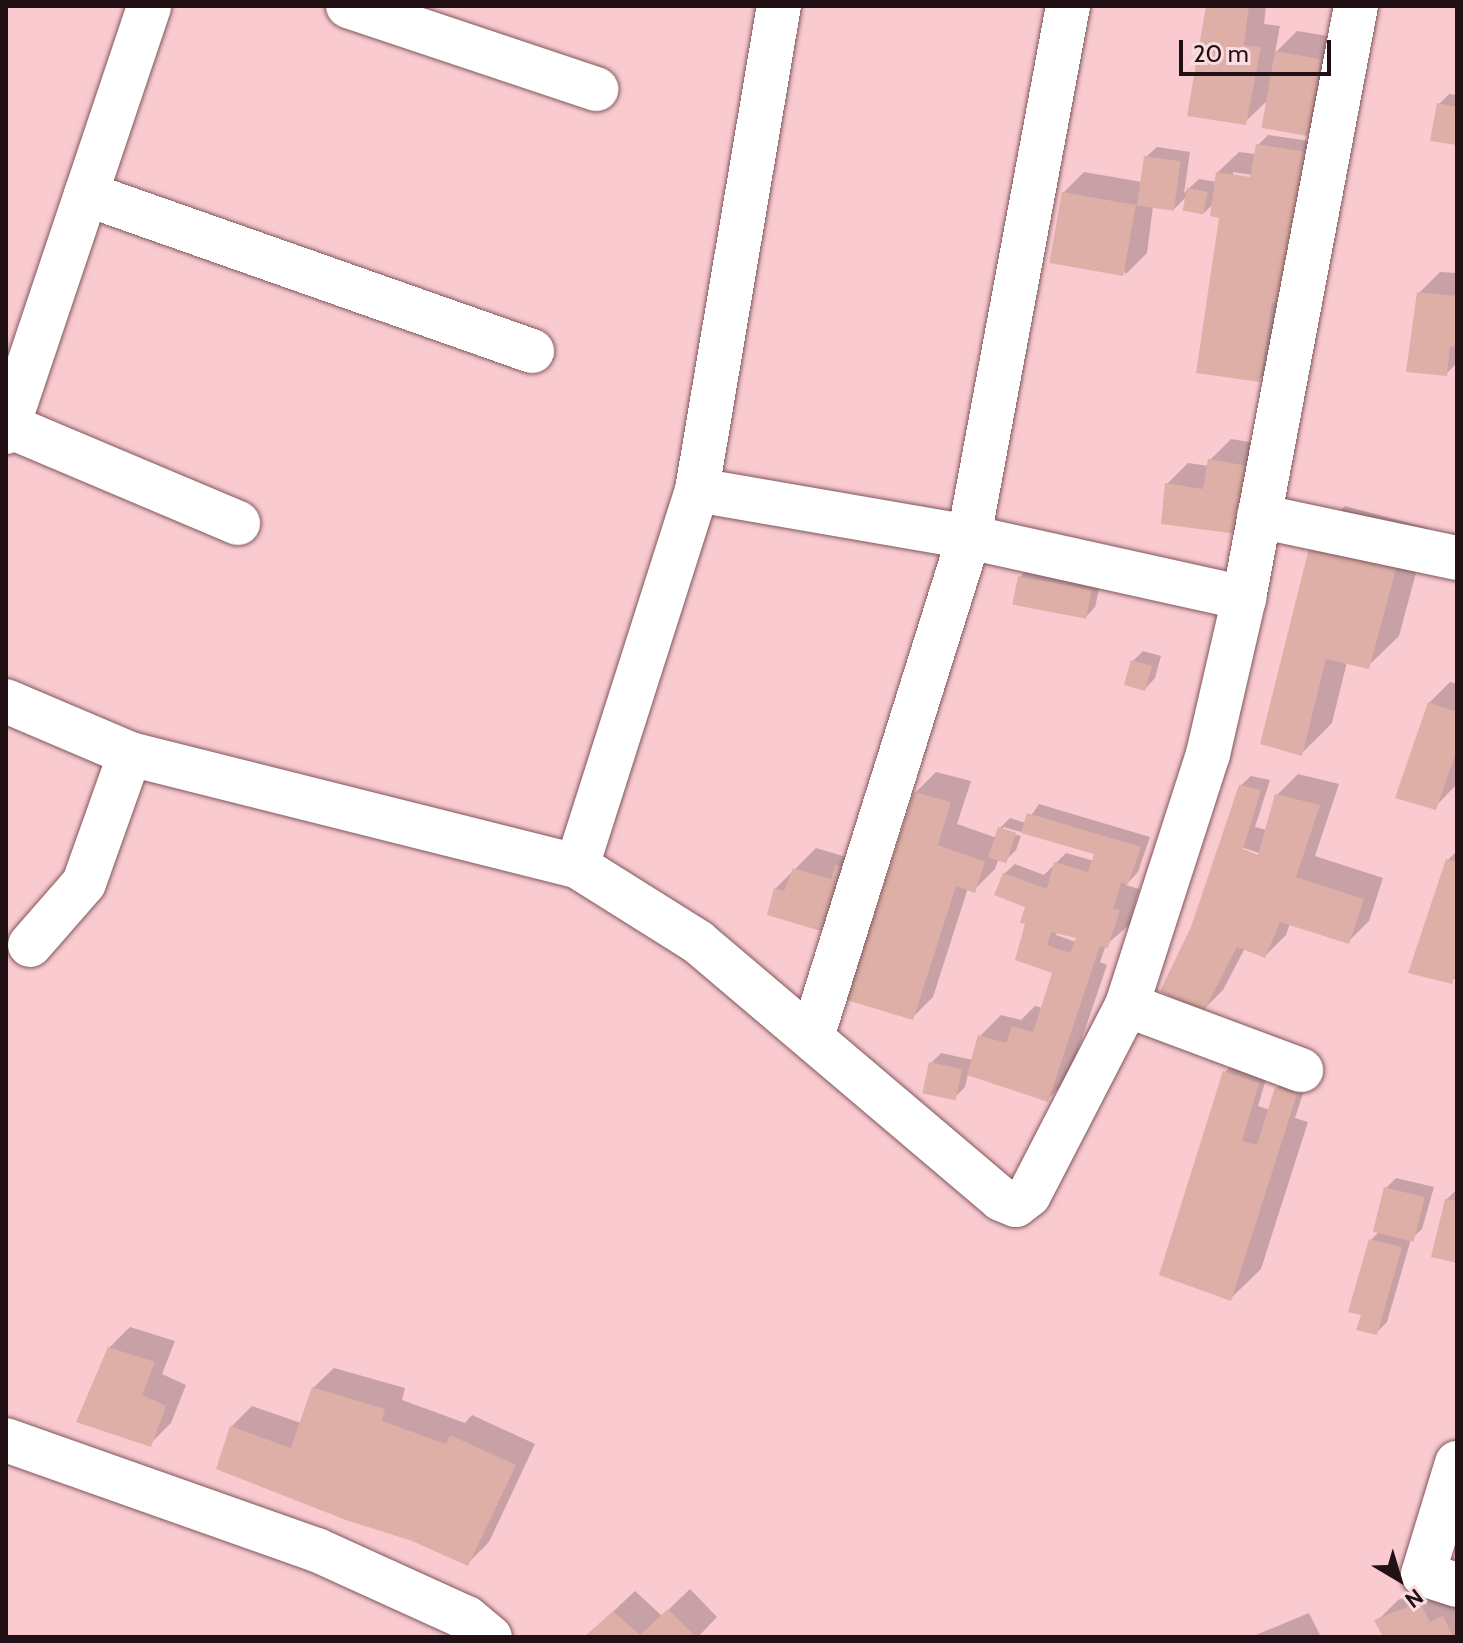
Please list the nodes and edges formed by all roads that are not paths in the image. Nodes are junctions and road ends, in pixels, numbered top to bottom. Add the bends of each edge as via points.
1 (149, 6) edge
2 (348, 6) edge
3 (779, 6) edge
4 (1068, 6) edge
5 (1356, 6) edge
6 (596, 89) dead end
7 (86, 194) junction
8 (532, 351) dead end
9 (7, 428) edge
10 (697, 490) junction
11 (1259, 516) junction
12 (238, 523) dead end
13 (969, 537) junction
14 (1457, 558) edge
15 (1244, 598) junction
16 (6, 701) edge
17 (130, 754) junction
18 (577, 866) junction
19 (30, 945) dead end
20 (1127, 1005) junction
21 (812, 1037) junction
22 (1301, 1070) dead end
23 (6, 1440) edge
24 (1457, 1463) edge
25 (1457, 1585) edge
26 (490, 1637) edge

1 - 7 street
2 - 6 street
3 - 10 street
4 - 13 street
5 - 11 street
7 - 8 street
7 - 9 street
9 - 12 street
10 - 13 street
10 - 18 street
11 - 14 street
11 - 15 street
13 - 15 street
13 - 21 street
15 - 20 street via 1208,754
16 - 17 street
17 - 18 street
17 - 19 street via 84,883
18 - 21 street via 698,942
20 - 21 street via 1029,1195 1016,1205 1001,1199
20 - 22 street
23 - 26 street via 317,1550 467,1618
24 - 25 street via 1423,1574

